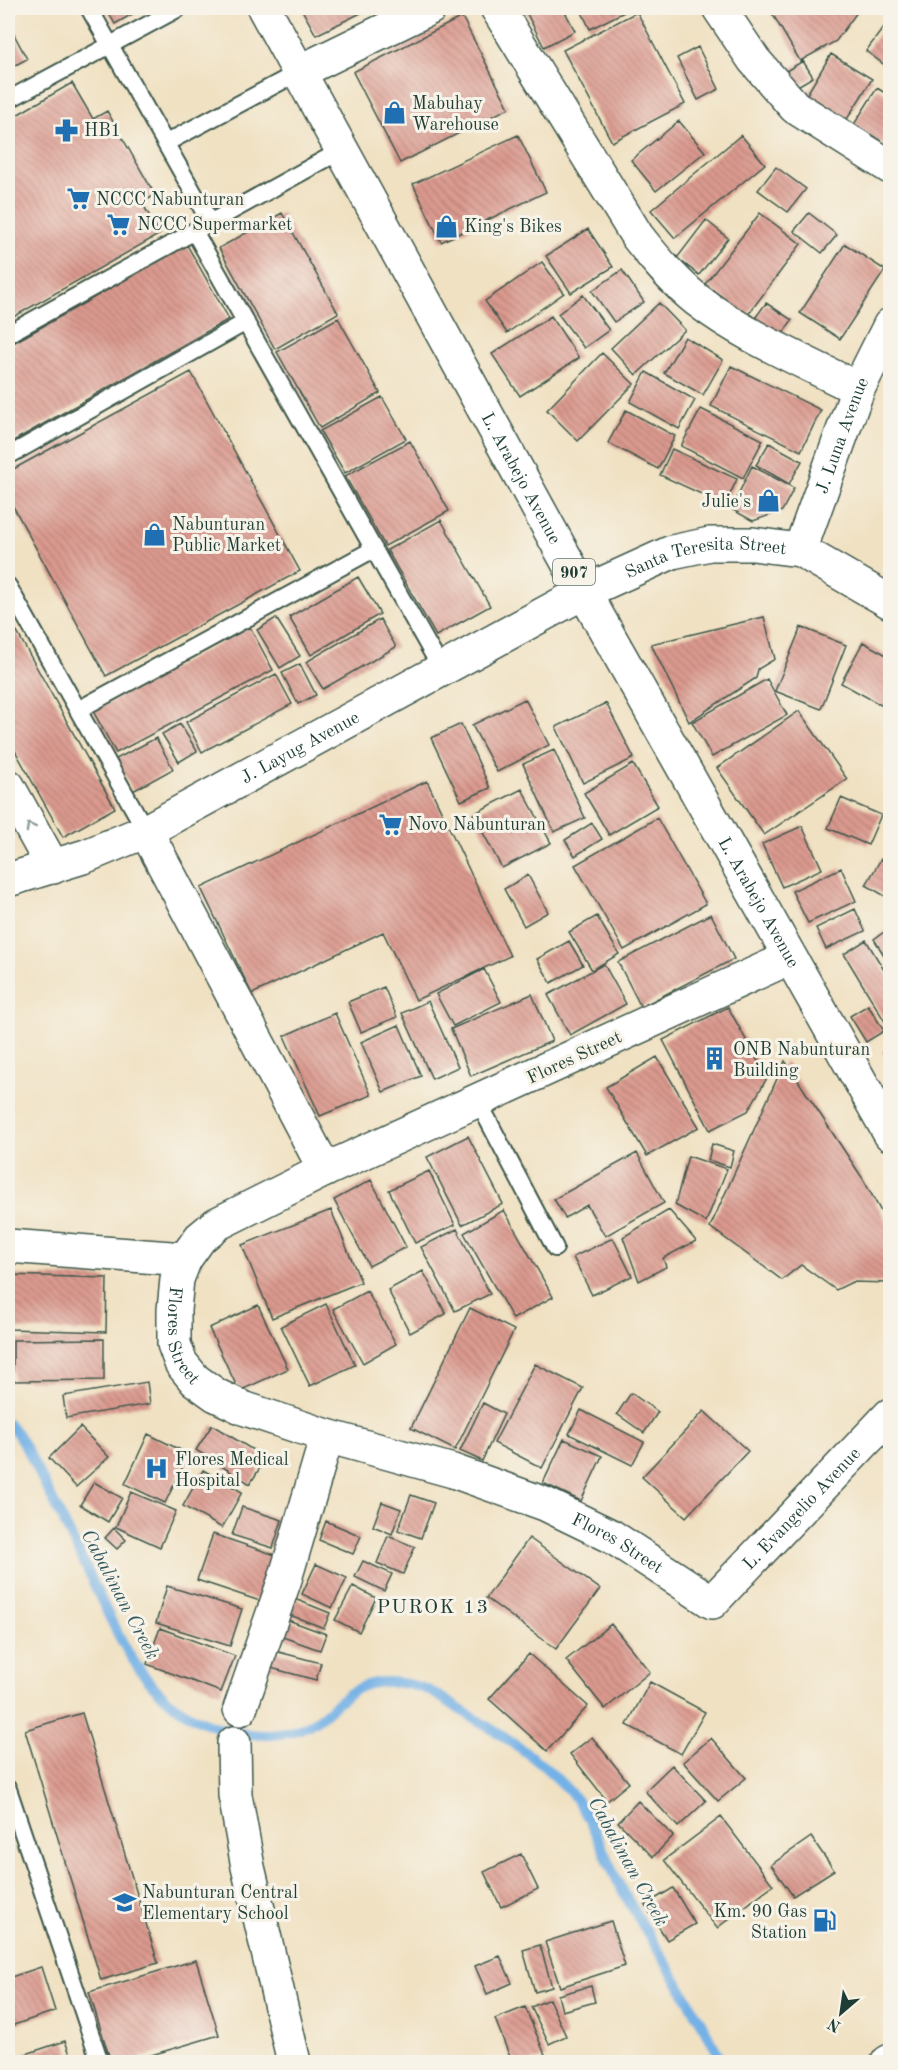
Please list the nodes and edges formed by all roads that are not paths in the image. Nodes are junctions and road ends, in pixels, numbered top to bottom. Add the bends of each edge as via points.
1 (89, 8) edge
2 (179, 8) edge
3 (264, 8) edge
4 (430, 8) edge
5 (497, 8) edge
6 (719, 8) edge
7 (110, 44) junction
8 (299, 72) junction
9 (8, 100) edge
10 (166, 143) junction
11 (342, 150) junction
12 (891, 167) edge
13 (210, 222) junction
14 (194, 231) junction
15 (246, 322) junction
16 (891, 325) edge
17 (8, 334) edge
18 (858, 389) junction
19 (8, 456) edge
20 (374, 549) junction
21 (800, 550) junction
22 (8, 586) edge
23 (584, 592) junction
24 (891, 602) edge
25 (442, 670) junction
26 (78, 710) junction
27 (8, 786) edge
28 (146, 831) junction
29 (53, 867) junction
30 (8, 880) edge
31 (789, 958) junction
32 (478, 1101) junction
33 (891, 1134) edge
34 (325, 1170) junction
35 (8, 1246) edge
36 (555, 1248) dead end
37 (185, 1259) junction
38 (891, 1415) edge
39 (327, 1436) junction
40 (712, 1602) joint
41 (240, 1709) dead end
42 (234, 1743) dead end
43 (8, 1789) edge
44 (100, 2062) edge
45 (294, 2062) edge

1 - 7 lane
2 - 7 lane
3 - 8 street, L. Arabejo Avenue / 907
4 - 8 street
5 - 18 street via 637,236 664,270 697,301 737,326
6 - 12 street via 754,60 795,107
7 - 9 lane
7 - 10 lane
8 - 10 lane
8 - 11 street, L. Arabejo Avenue / 907
10 - 13 lane
11 - 13 lane
11 - 23 street, L. Arabejo Avenue / 907
13 - 14 lane
14 - 15 lane
14 - 17 lane
15 - 19 lane
15 - 20 lane
16 - 18 street, J. Luna Avenue
18 - 21 street, J. Luna Avenue
20 - 25 lane
20 - 26 lane
21 - 23 street, Santa Teresita Street via 710,544 672,552
21 - 24 street, Santa Teresita Street
22 - 26 lane
23 - 25 street, J. Layug Avenue
23 - 31 street, L. Arabejo Avenue / 907
25 - 28 street, J. Layug Avenue
26 - 28 lane
29 -> 27 street
28 - 29 street, J. Layug Avenue
28 - 34 street
29 - 30 street, J. Layug Avenue
31 - 32 street, Flores Street
31 - 33 street, L. Arabejo Avenue / 907
32 - 34 street, Flores Street
32 - 36 lane
34 - 37 street, Flores Street via 218,1224 200,1238
35 - 37 street
37 - 39 street, Flores Street via 177,1279 174,1310 174,1344 181,1363 195,1380 216,1395
38 - 40 street, L. Evangelio Avenue
39 - 40 street, Flores Street via 453,1471 544,1504 611,1536
39 - 41 street via 295,1548
42 - 45 street via 235,1795 248,1867
43 - 44 lane

